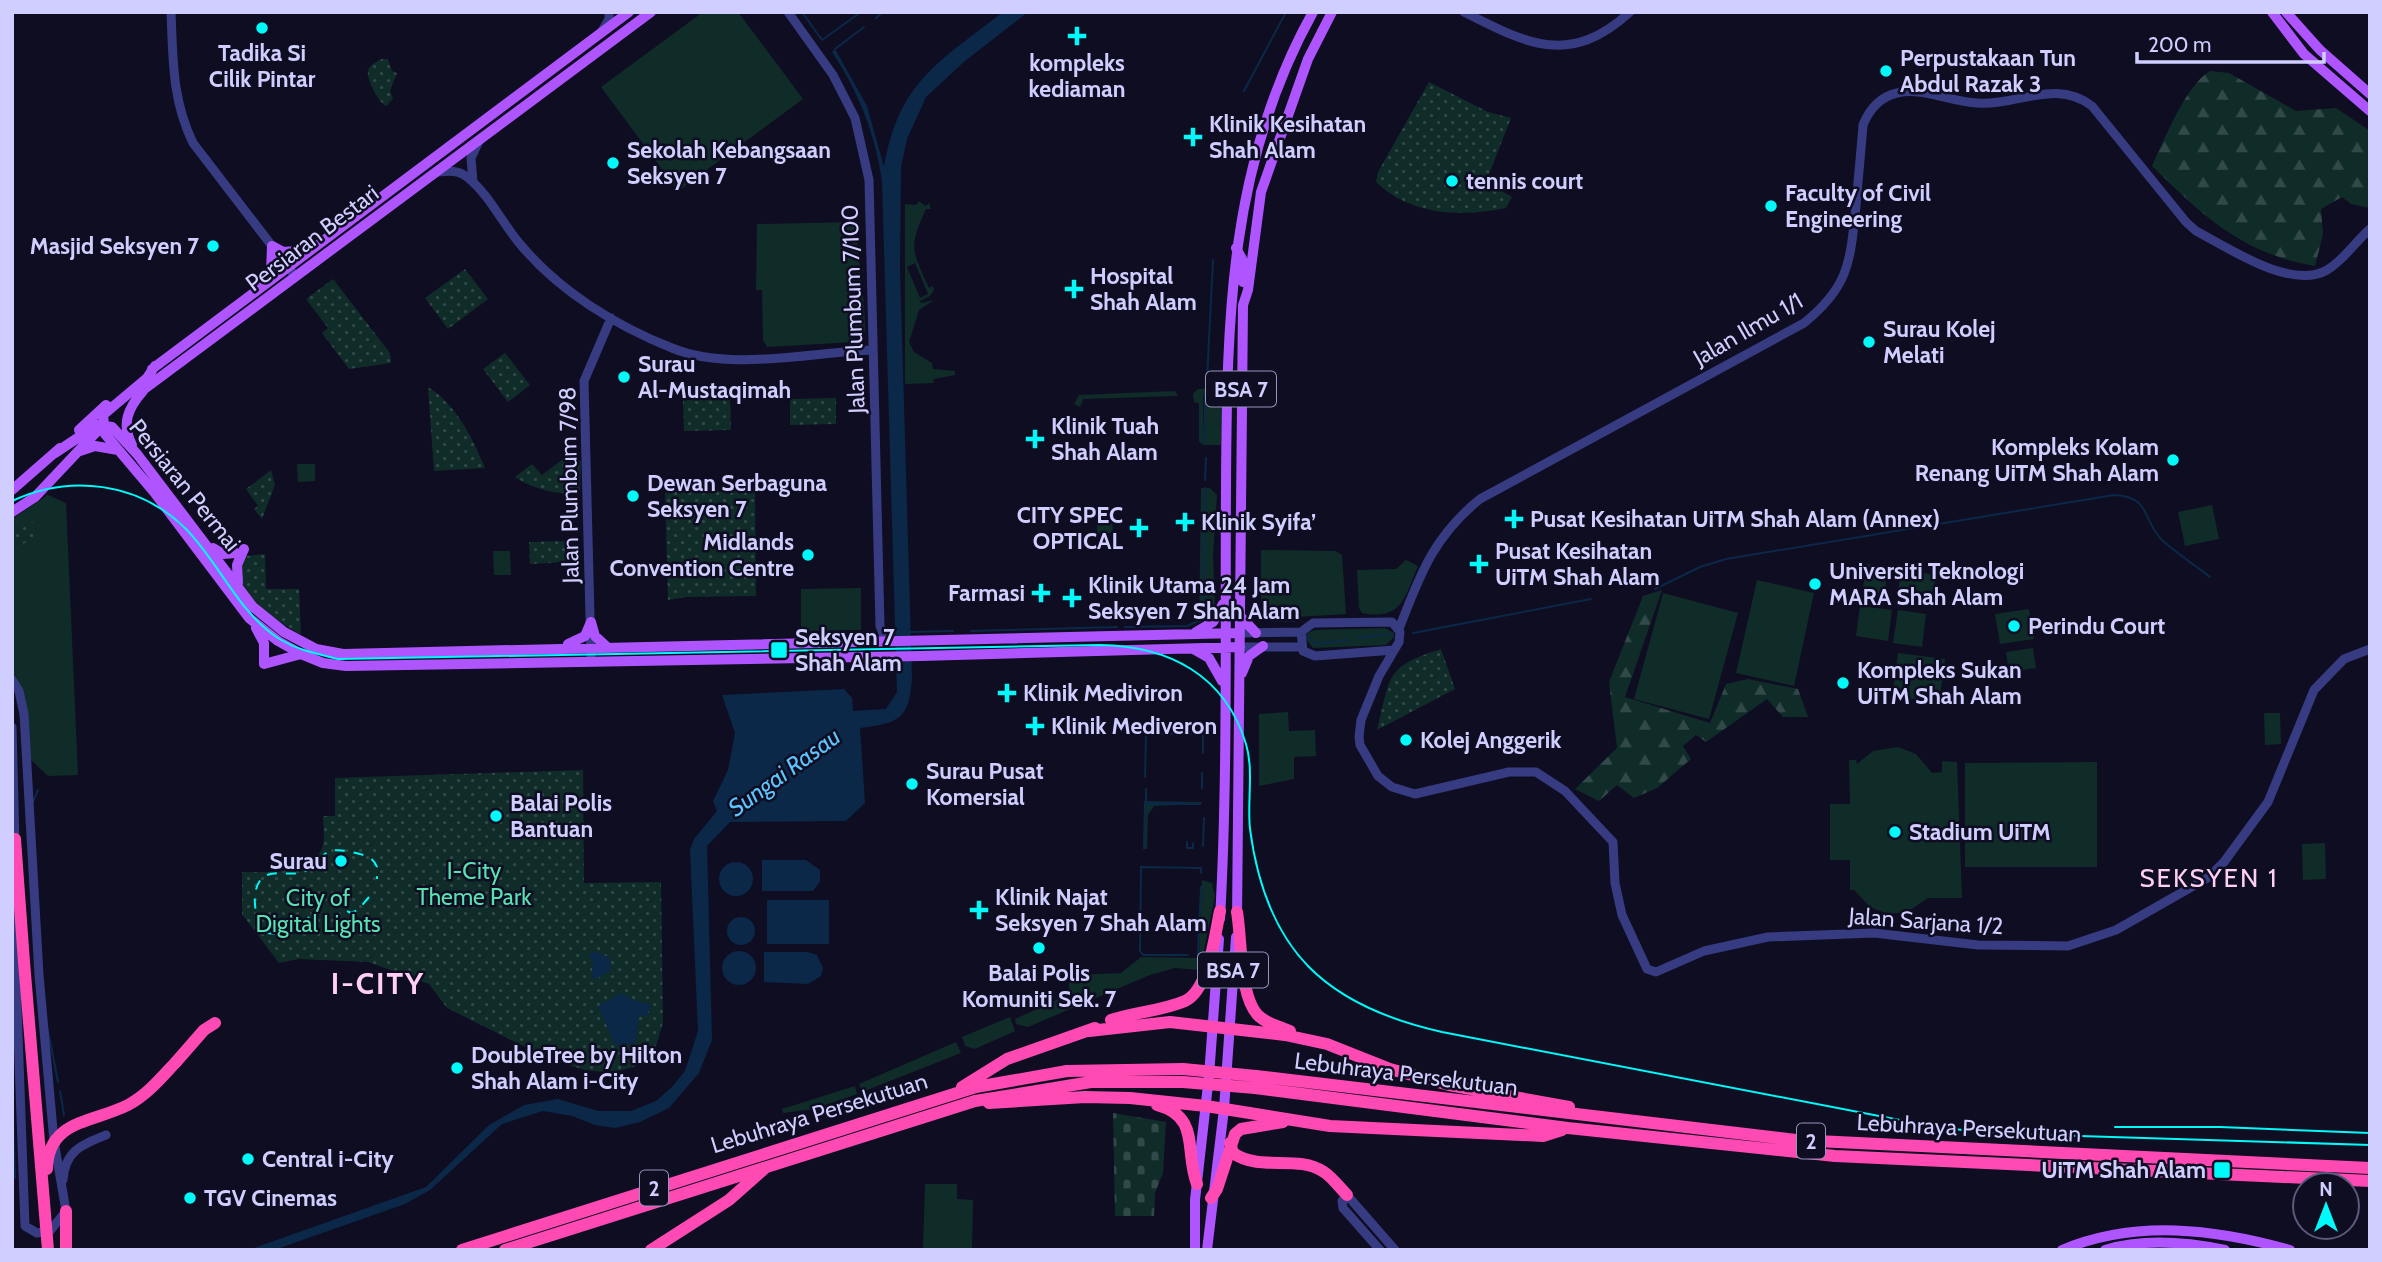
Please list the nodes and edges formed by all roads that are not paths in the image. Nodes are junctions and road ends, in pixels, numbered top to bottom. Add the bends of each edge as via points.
1 (171, 12) edge
2 (609, 12) edge
3 (629, 12) edge
4 (650, 12) edge
5 (788, 12) edge
6 (1313, 12) edge
7 (1324, 12) edge
8 (1332, 12) edge
9 (1464, 12) edge
10 (1630, 12) edge
11 (2272, 12) edge
12 (2286, 12) edge
13 (601, 33) junction
14 (1308, 59) junction
15 (2370, 94) edge
16 (2370, 111) edge
17 (480, 140) junction
18 (437, 172) junction
19 (473, 182) junction
20 (1257, 212) junction
21 (2370, 229) edge
22 (272, 246) junction
23 (1236, 248) junction
24 (312, 249) junction
25 (292, 272) junction
26 (265, 284) junction
27 (1243, 305) junction
28 (611, 318) junction
29 (873, 349) junction
30 (155, 366) junction
31 (146, 388) junction
32 (103, 425) junction
33 (118, 450) junction
34 (76, 452) junction
35 (55, 453) junction
36 (137, 454) junction
37 (12, 490) edge
38 (12, 512) edge
39 (196, 531) junction
40 (238, 586) junction
41 (1224, 601) junction
42 (1408, 605) junction
43 (1239, 613) junction
44 (248, 617) junction
45 (1385, 620) junction
46 (591, 622) junction
47 (880, 626) junction
48 (1399, 629) junction
49 (1301, 632) junction
50 (1256, 633) junction
51 (1225, 634) junction
52 (1239, 634) junction
53 (1187, 635) junction
54 (887, 641) junction
55 (864, 642) junction
56 (1240, 646) junction
57 (1263, 646) junction
58 (1225, 647) junction
59 (1301, 647) junction
60 (555, 648) junction
61 (608, 648) junction
62 (1185, 648) junction
63 (2370, 649) edge
64 (1394, 650) junction
65 (591, 652) junction
66 (301, 654) junction
67 (1369, 654) junction
68 (885, 656) junction
69 (660, 659) junction
70 (634, 660) junction
71 (537, 662) junction
72 (1379, 676) junction
73 (12, 680) edge
74 (1240, 685) junction
75 (1225, 687) junction
76 (12, 727) edge
77 (15, 839) junction
78 (1220, 911) junction
79 (1237, 912) junction
80 (215, 1023) dead end
81 (1212, 1026) junction
82 (1229, 1028) junction
83 (1089, 1031) junction
84 (1327, 1044) junction
85 (1183, 1076) junction
86 (1256, 1082) junction
87 (950, 1094) junction
88 (1130, 1098) junction
89 (975, 1101) junction
90 (1206, 1106) junction
91 (1224, 1109) junction
92 (1290, 1120) junction
93 (1673, 1124) junction
94 (1567, 1128) junction
95 (106, 1135) dead end
96 (1230, 1143) junction
97 (767, 1166) junction
98 (2370, 1168) edge
99 (2370, 1181) edge
100 (1197, 1184) junction
101 (62, 1195) junction
102 (1347, 1195) junction
103 (1211, 1198) junction
104 (66, 1211) junction
105 (50, 1250) edge
106 (66, 1250) edge
107 (462, 1250) edge
108 (505, 1250) edge
109 (651, 1250) edge
110 (1195, 1250) edge
111 (1207, 1250) edge
112 (1380, 1250) edge
113 (1395, 1250) edge
114 (2062, 1250) edge
115 (2105, 1250) edge
116 (2225, 1250) edge
117 (2290, 1250) edge

1 - 22 street via 174,90 181,118 193,143
2 - 13 street
3 - 13 main road, Persiaran Bestari
4 - 17 main road, Persiaran Bestari
5 - 29 street, Jalan Plumbum 7/100 via 833,75 855,118 863,147 869,180
6 - 23 main road, BSA 7 via 1270,103 1257,143
7 - 14 main road
8 - 14 main road, BSA 7
9 - 10 street via 1514,38 1571,46 1601,35
11 - 16 main road via 2304,54
12 - 15 main road
13 - 24 main road, Persiaran Bestari
14 - 20 main road, BSA 7
17 - 18 main road, Persiaran Bestari
17 - 19 street via 471,158
18 - 19 street via 459,172
18 - 25 main road, Persiaran Bestari
19 - 28 street via 540,266
20 - 23 main road via 1246,240
20 - 27 main road, BSA 7
21 - 42 street, Jalan Ilmu 1/1 via 2320,273 2271,271 2196,231 2092,106 2067,92 1987,104 1910,92 1889,96 1872,108 1863,125 1853,251 1825,306 1804,323 1480,499 1432,550
22 - 24 main road via 283,252
22 - 25 street
22 - 26 main road via 271,272
23 - 27 main road via 1244,266
23 - 41 main road, BSA 7 via 1226,386
24 - 25 main road, Persiaran Bestari
25 - 26 main road, Persiaran Bestari
25 - 31 main road, Persiaran Bestari
26 - 30 main road, Persiaran Bestari
27 - 43 main road, BSA 7
28 - 29 street via 672,348 709,357
28 - 46 street, Jalan Plumbum 7/98 via 584,381
29 - 47 street, Jalan Plumbum 7/100
30 - 32 main road via 103,415
30 - 35 main road, Persiaran Bestari via 99,410
31 - 32 main road, Persiaran Bestari
31 - 36 main road via 126,419 127,436
32 - 33 main road, Persiaran Permai
32 - 34 main road, Persiaran Bestari
32 - 35 main road via 90,428
32 - 36 main road, Persiaran Permai via 112,427
33 - 34 main road via 95,446
33 - 44 main road, Persiaran Permai
34 - 38 main road, Persiaran Bestari via 35,497
35 - 37 main road, Persiaran Bestari
36 - 39 main road, Persiaran Permai
39 - 40 main road, Persiaran Permai
39 - 40 main road via 217,551 240,551
40 - 60 main road, Persiaran Permai via 253,607 284,632 316,649 343,654
41 - 51 main road, BSA 7
41 - 53 main road via 1213,622
42 - 45 street
42 - 48 street, Jalan Ilmu 1/1
43 - 50 main road
43 - 52 main road, BSA 7
44 - 66 main road, Persiaran Permai
44 - 66 main road via 262,636 264,664
45 - 48 street
45 - 49 street via 1313,623
46 - 60 main road via 579,641
46 - 61 main road via 595,636
46 - 65 street, Jalan Plumbum 7/98
47 - 54 street
47 - 55 street
48 - 64 street, Jalan Ilmu 1/1
49 - 50 street
49 - 59 street
50 - 52 street
51 - 52 main road, Persiaran Permai
51 - 53 main road, Persiaran Permai
51 - 58 main road, BSA 7
52 - 56 main road, BSA 7
53 - 54 main road, Persiaran Permai
54 - 55 main road, Persiaran Permai
55 - 61 main road, Persiaran Permai
56 - 57 street
56 - 58 main road, Persiaran Permai
56 - 74 main road, BSA 7
57 - 59 street
57 - 74 main road via 1249,656
58 - 62 main road, Persiaran Permai
58 - 75 main road, BSA 7
59 - 67 street via 1315,656
60 - 65 main road, Persiaran Permai
61 - 65 main road, Persiaran Permai
62 - 68 main road, Persiaran Permai
62 - 75 main road via 1206,654
63 - 72 street, Jalan Sarjana 1/2 via 2344,659 2314,690 2269,802 2224,862 2209,877 2116,929 2068,946 1978,945 1874,933 1768,937 1704,951 1656,972 1647,969 1624,923 1615,883 1613,842 1565,792 1528,770 1415,794 1392,787 1378,776 1359,737
64 - 67 street
64 - 72 street, Jalan Sarjana 1/2
65 - 69 main road
65 - 71 main road
66 - 71 main road, Persiaran Permai via 346,666
67 - 72 street via 1376,660
68 - 69 main road, Persiaran Permai
68 - 70 main road via 786,663
69 - 70 main road, Persiaran Permai
70 - 71 main road, Persiaran Permai
73 - 101 street via 24,714 39,975
74 - 79 main road, BSA 7
75 - 78 main road, BSA 7
76 - 77 street
77 - 104 street via 25,1226 37,1233 50,1231
77 - 105 highway, bridge
78 - 81 main road, BSA 7
78 - 83 highway via 1206,972 1195,994
79 - 82 main road, BSA 7
79 - 84 highway via 1252,1007 1268,1022
80 - 105 highway, bridge via 139,1098 55,1137 47,1161
81 - 82 highway
81 - 83 highway via 1142,1023
81 - 90 main road, BSA 7
82 - 84 highway
82 - 91 main road, BSA 7
83 - 87 highway via 1007,1059
84 - 93 highway via 1390,1069 1449,1085
85 - 86 highway, Lebuhraya Persekutuan / 2, bridge
85 - 87 highway, Lebuhraya Persekutuan / 2 via 1067,1071
85 - 89 highway, Lebuhraya Persekutuan / 2 via 1091,1082
86 - 93 highway, Lebuhraya Persekutuan / 2
86 - 94 highway, Lebuhraya Persekutuan / 2
87 - 107 highway, Lebuhraya Persekutuan / 2
88 - 89 highway via 1048,1098 1004,1104
88 - 90 highway
88 - 100 highway via 1163,1107 1186,1121 1190,1167
89 - 97 highway, Lebuhraya Persekutuan / 2
90 - 91 highway
90 - 100 main road
91 - 92 highway
91 - 103 main road
92 - 94 highway via 1543,1136
92 - 96 highway via 1241,1129
93 - 98 highway, Lebuhraya Persekutuan / 2 via 1796,1140
94 - 99 highway, Lebuhraya Persekutuan / 2 via 1835,1156
95 - 101 street via 69,1155
96 - 102 highway via 1242,1160 1311,1166
96 - 103 highway
97 - 108 highway, Lebuhraya Persekutuan / 2
97 - 109 highway via 729,1200
100 - 110 main road
101 - 104 street
102 - 112 street via 1343,1208
102 - 113 street
103 - 111 main road
104 - 106 highway
114 - 117 main road via 2104,1235 2160,1230 2204,1232
115 - 116 main road via 2177,1243

